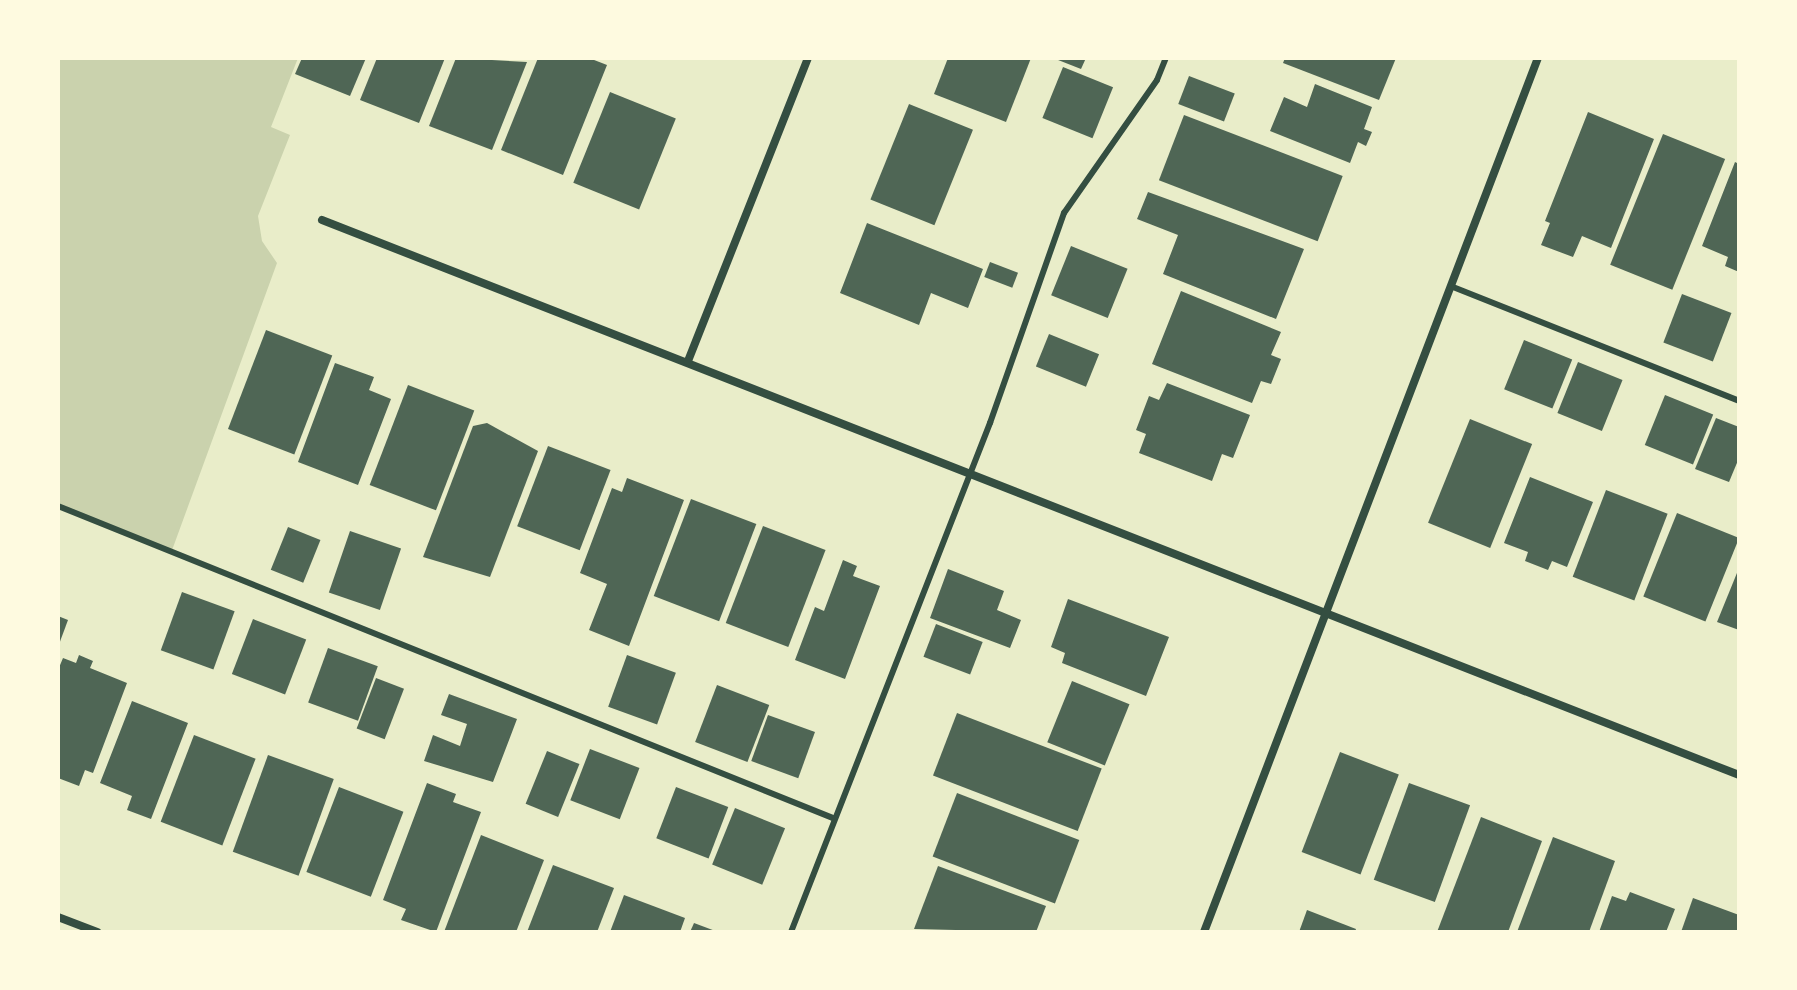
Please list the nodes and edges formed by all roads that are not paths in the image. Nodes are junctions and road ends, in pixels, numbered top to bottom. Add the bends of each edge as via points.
1 (808, 58) edge
2 (1166, 58) edge
3 (1538, 58) edge
4 (322, 220) dead end
5 (1453, 287) junction
6 (688, 361) junction
7 (1739, 401) edge
8 (968, 475) junction
9 (58, 506) edge
10 (1323, 611) junction
11 (1739, 775) edge
12 (833, 818) junction
13 (58, 917) edge
14 (97, 932) edge
15 (791, 932) edge
16 (1204, 932) edge

1 - 6 street
2 - 8 lane via 1157,80 1064,213
3 - 5 street
4 - 6 street
5 - 7 lane
5 - 10 street
6 - 8 street
8 - 10 street
8 - 12 lane
9 - 12 lane
10 - 11 street
10 - 16 street
12 - 15 lane
13 - 14 street

